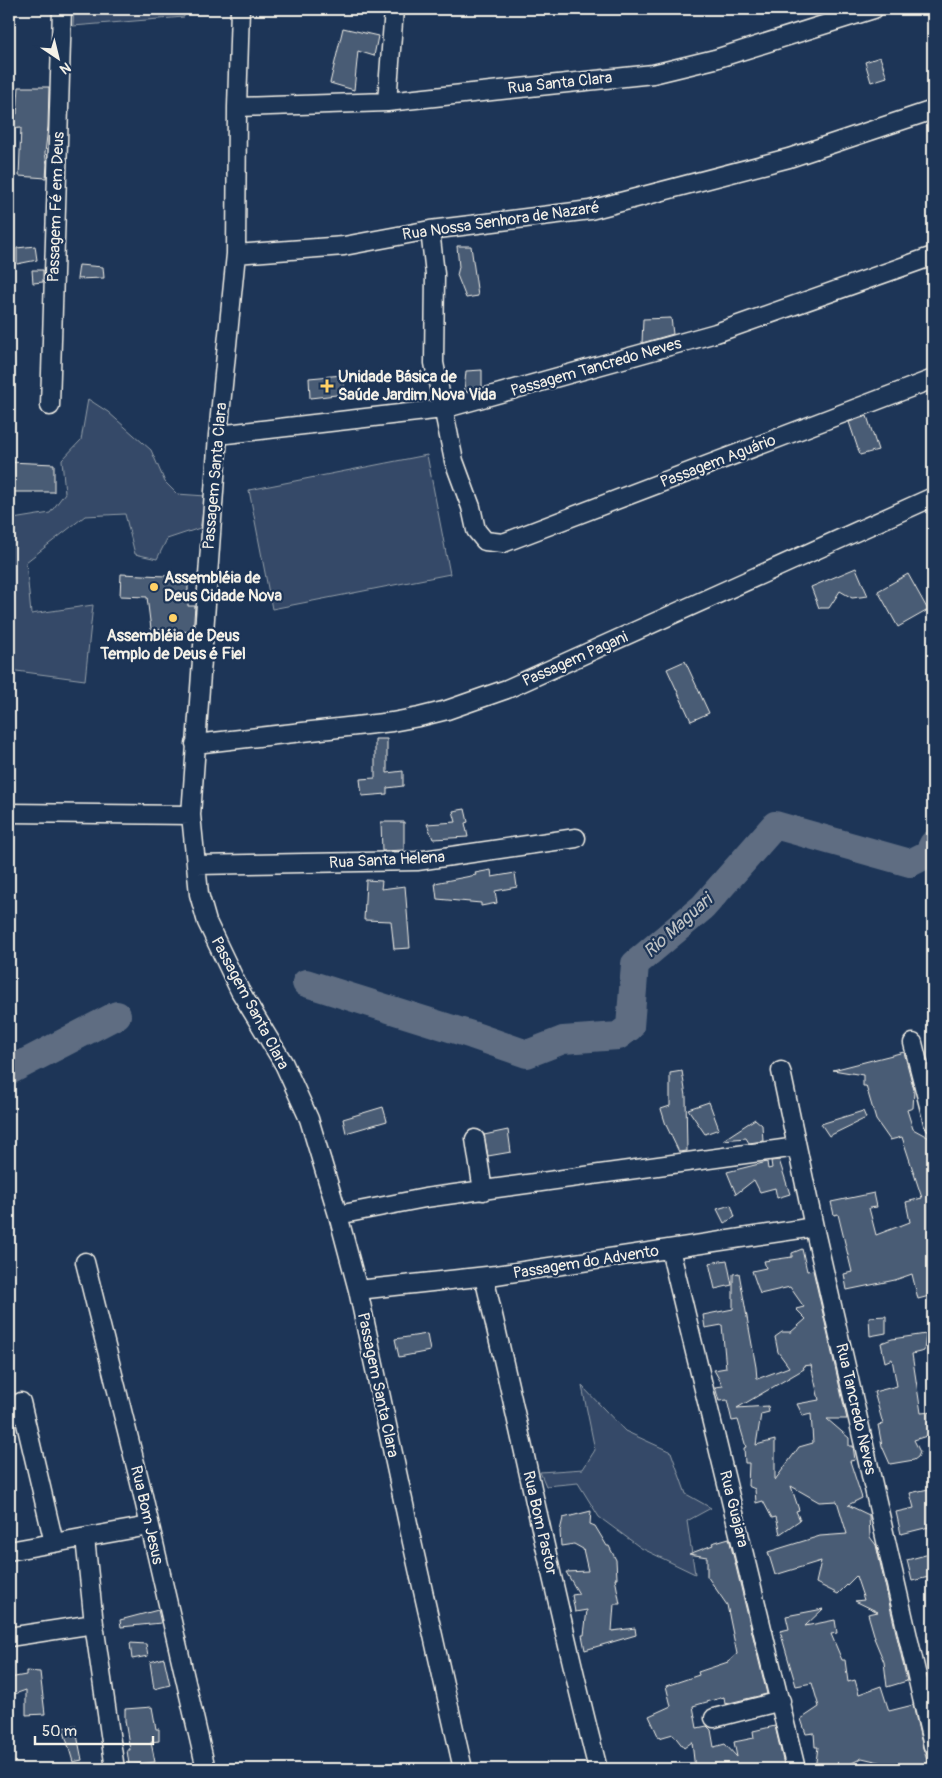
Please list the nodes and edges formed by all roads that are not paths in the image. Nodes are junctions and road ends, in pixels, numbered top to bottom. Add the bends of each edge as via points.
1 (62, 9) edge
2 (240, 9) edge
3 (394, 9) edge
4 (874, 9) edge
5 (387, 102) junction
6 (237, 107) junction
7 (933, 110) edge
8 (430, 230) junction
9 (236, 254) junction
10 (933, 256) edge
11 (933, 379) edge
12 (50, 406) dead end
13 (443, 410) junction
14 (218, 435) junction
15 (933, 497) edge
16 (195, 744) junction
17 (9, 813) edge
18 (191, 815) junction
19 (576, 838) dead end
20 (197, 865) junction
21 (913, 1043) dead end
22 (781, 1071) dead end
23 (933, 1122) edge
24 (475, 1139) dead end
25 (796, 1148) junction
26 (484, 1191) junction
27 (338, 1215) junction
28 (814, 1227) junction
29 (670, 1249) junction
30 (85, 1262) dead end
31 (484, 1277) junction
32 (358, 1290) junction
33 (21, 1402) dead end
34 (149, 1526) junction
35 (85, 1538) junction
36 (54, 1543) junction
37 (9, 1551) edge
38 (94, 1624) junction
39 (9, 1637) edge
40 (781, 1701) junction
41 (714, 1718) dead end
42 (933, 1746) edge
43 (115, 1769) edge
44 (206, 1769) edge
45 (463, 1769) edge
46 (598, 1769) edge
47 (796, 1769) edge

1 - 12 street, Passagem Fé em Deus
2 - 6 street, Passagem Santa Clara
3 - 5 street
4 - 5 street, Rua Santa Clara via 715,59 653,74
5 - 6 street, Rua Santa Clara
6 - 9 street, Passagem Santa Clara
7 - 8 street, Rua Nossa Senhora de Nazaré via 789,158 590,210
8 - 9 street, Rua Nossa Senhora de Nazaré via 344,246
8 - 13 street via 434,274 434,363
9 - 14 street, Passagem Santa Clara
10 - 13 street, Passagem Tancredo Neves via 716,333
11 - 13 street, Passagem Aguário via 503,544 485,541 476,530 454,461
13 - 14 street, Passagem Tancredo Neves
14 - 16 street, Passagem Santa Clara
15 - 16 street, Passagem Pagani via 507,689 447,710 392,722
16 - 18 street, Passagem Santa Clara
17 - 18 street
18 - 20 street, Passagem Santa Clara
19 - 20 street, Rua Santa Helena via 417,861
20 - 27 street, Passagem Santa Clara via 199,894 207,922 240,991 284,1064 308,1119
21 - 23 street
22 - 25 street, Rua Tancredo Neves
24 - 26 street
25 - 26 street
25 - 28 street, Rua Tancredo Neves
26 - 27 street via 424,1198
27 - 32 street, Passagem Santa Clara
28 - 29 street, Passagem do Advento
28 - 42 street, Rua Tancredo Neves
29 - 31 street, Passagem do Advento
29 - 40 street, Rua Guajara
30 - 34 street, Rua Bom Jesus
31 - 32 street, Passagem do Advento
31 - 46 street, Rua Bom Pastor
32 - 45 street, Passagem Santa Clara
33 - 36 street
34 - 35 street
34 - 44 street, Rua Bom Jesus
35 - 36 street
35 - 38 street
36 - 37 street
38 - 39 street
38 - 43 street
40 - 41 street
40 - 47 street, Rua Guajara

